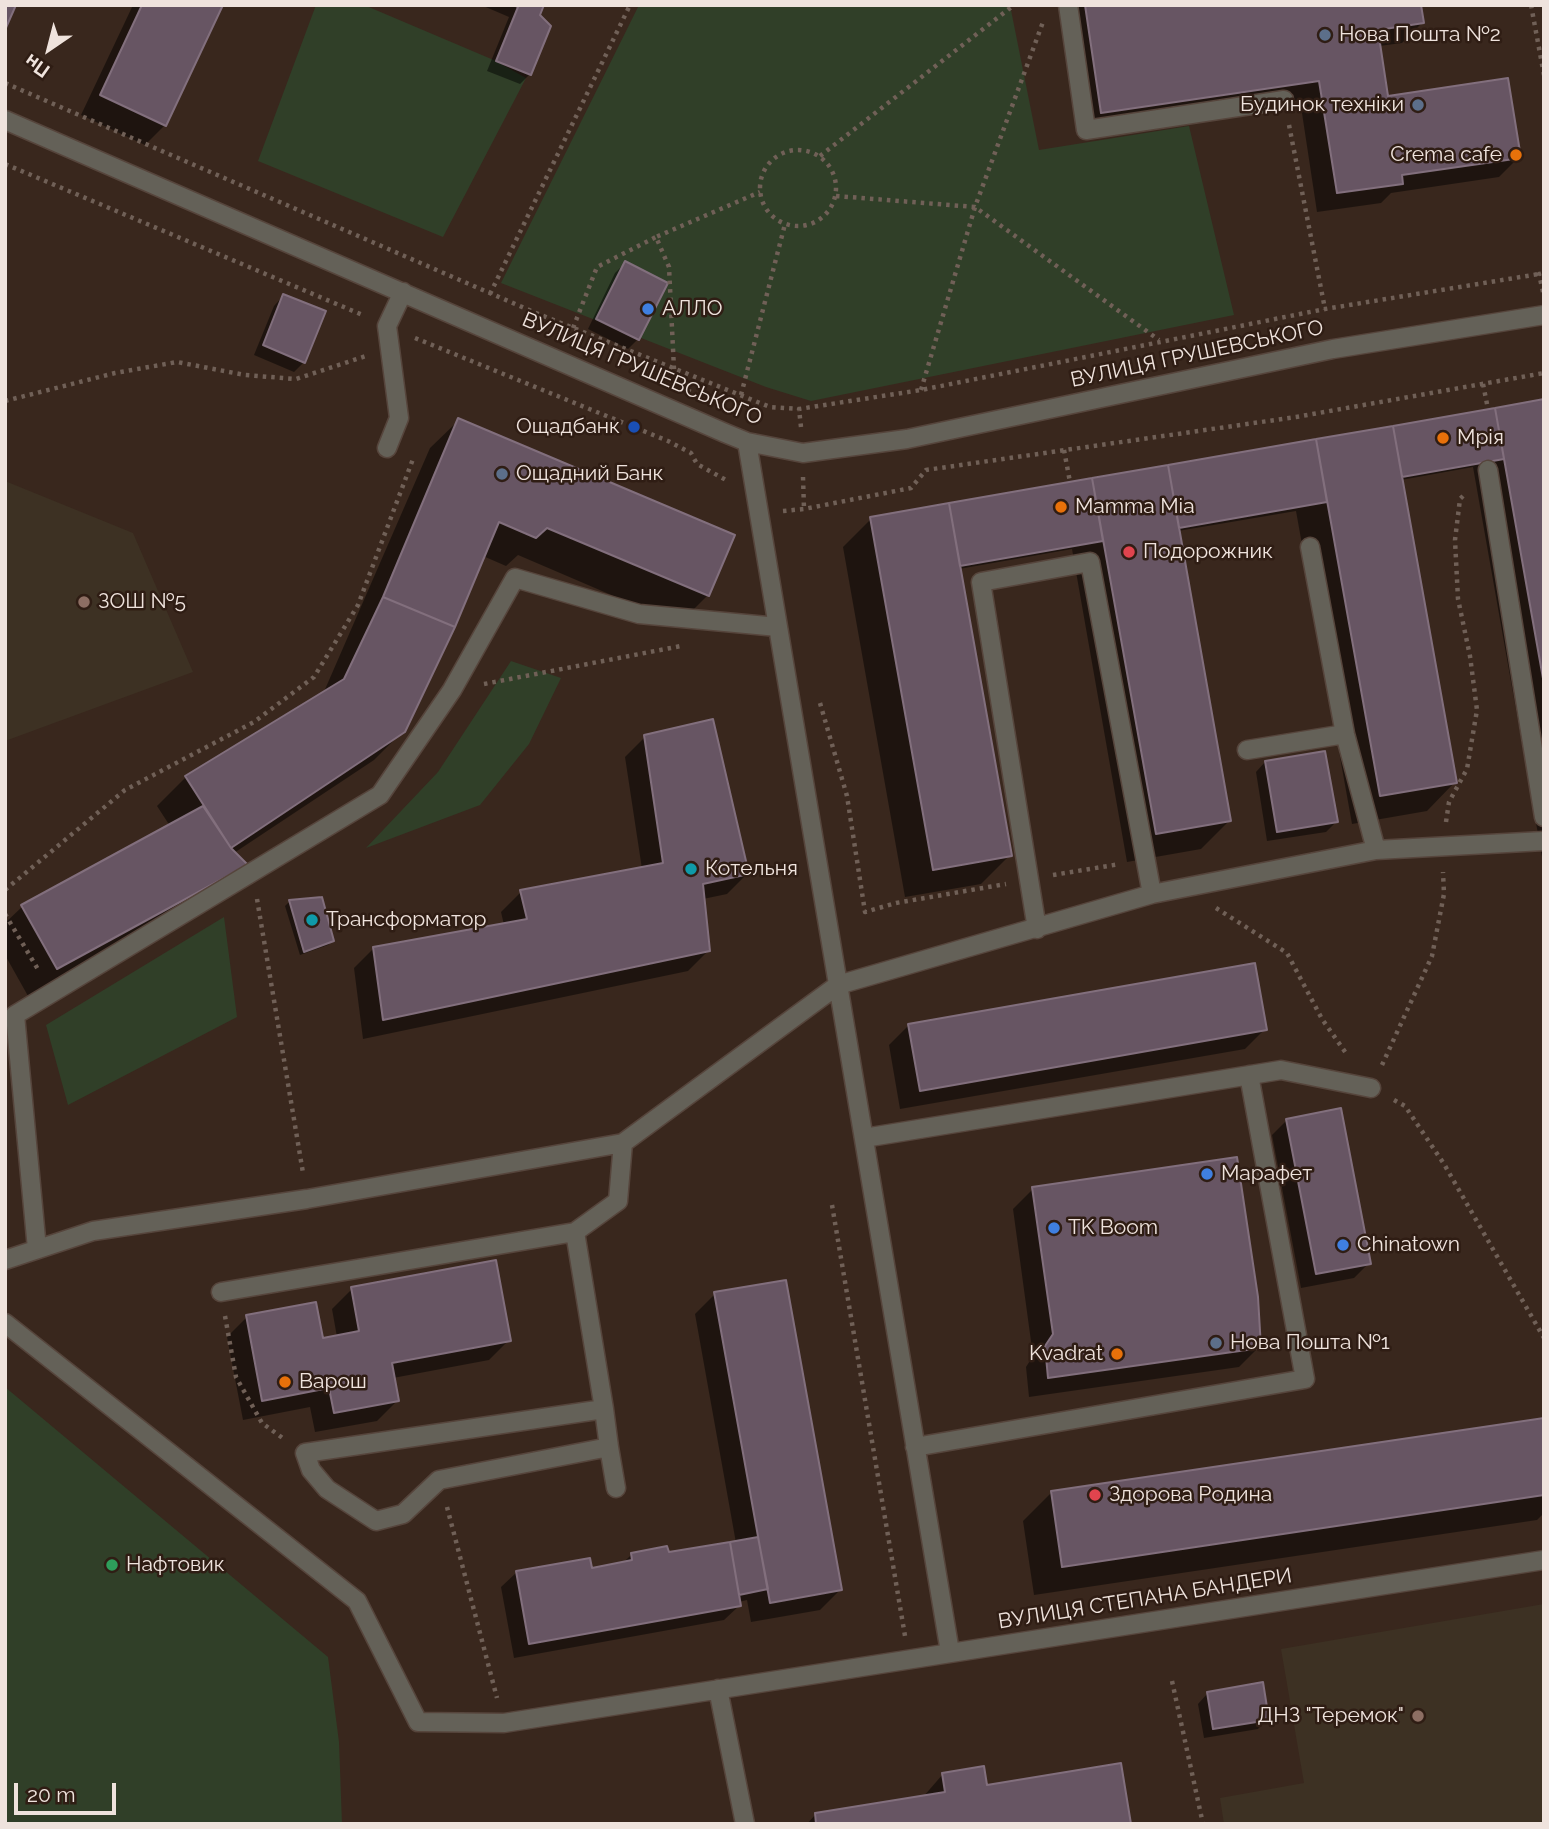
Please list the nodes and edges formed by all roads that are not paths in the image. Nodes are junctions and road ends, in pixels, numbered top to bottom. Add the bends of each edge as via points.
1 (1068, 5) edge
2 (1284, 100) road end
3 (5, 120) edge
4 (404, 292) junction
5 (1544, 315) edge
6 (747, 442) junction
7 (387, 448) dead end
8 (1488, 470) road end
9 (1310, 547) dead end
10 (778, 627) junction
11 (1345, 734) junction
12 (1247, 750) dead end
13 (1544, 817) edge
14 (1544, 841) edge
15 (1376, 850) junction
16 (1152, 894) junction
17 (1037, 929) junction
18 (838, 985) junction
19 (1249, 1075) junction
20 (1371, 1088) road end
21 (864, 1138) junction
22 (623, 1143) junction
23 (575, 1232) junction
24 (37, 1249) junction
25 (5, 1260) edge
26 (223, 1300) road end
27 (5, 1323) edge
28 (604, 1409) junction
29 (609, 1447) junction
30 (915, 1447) junction
31 (616, 1488) dead end
32 (1544, 1560) edge
33 (950, 1652) junction
34 (718, 1689) junction
35 (745, 1824) edge

1 - 2 street via 1086,130
3 - 4 street, ВУЛИЦЯ ГРУШЕВСЬКОГО
4 - 6 street, ВУЛИЦЯ ГРУШЕВСЬКОГО
4 - 7 street via 387,326 399,418
5 - 6 street, ВУЛИЦЯ ГРУШЕВСЬКОГО via 1333,349 907,439 803,453
6 - 10 street
8 - 13 street
9 - 11 street
10 - 18 street
10 - 24 street via 639,614 515,578 452,690 380,795 15,1015
11 - 12 street
11 - 15 street
14 - 15 street
15 - 16 street
16 - 17 street
16 - 17 street via 1090,562 981,582
17 - 18 street
18 - 21 street
18 - 22 street
19 - 20 street via 1281,1069
19 - 21 street
19 - 30 street via 1305,1378
21 - 30 street
22 - 23 street via 618,1201
22 - 24 street via 93,1231
23 - 26 street
23 - 28 street
24 - 25 street
27 - 34 street, ВУЛИЦЯ СТЕПАНА БАНДЕРИ via 358,1601 418,1722 504,1723
28 - 29 street
28 - 29 street via 305,1453 327,1489 376,1521 403,1514 439,1480
29 - 31 street
30 - 33 street
32 - 33 street, ВУЛИЦЯ СТЕПАНА БАНДЕРИ
33 - 34 street, ВУЛИЦЯ СТЕПАНА БАНДЕРИ
34 - 35 street

